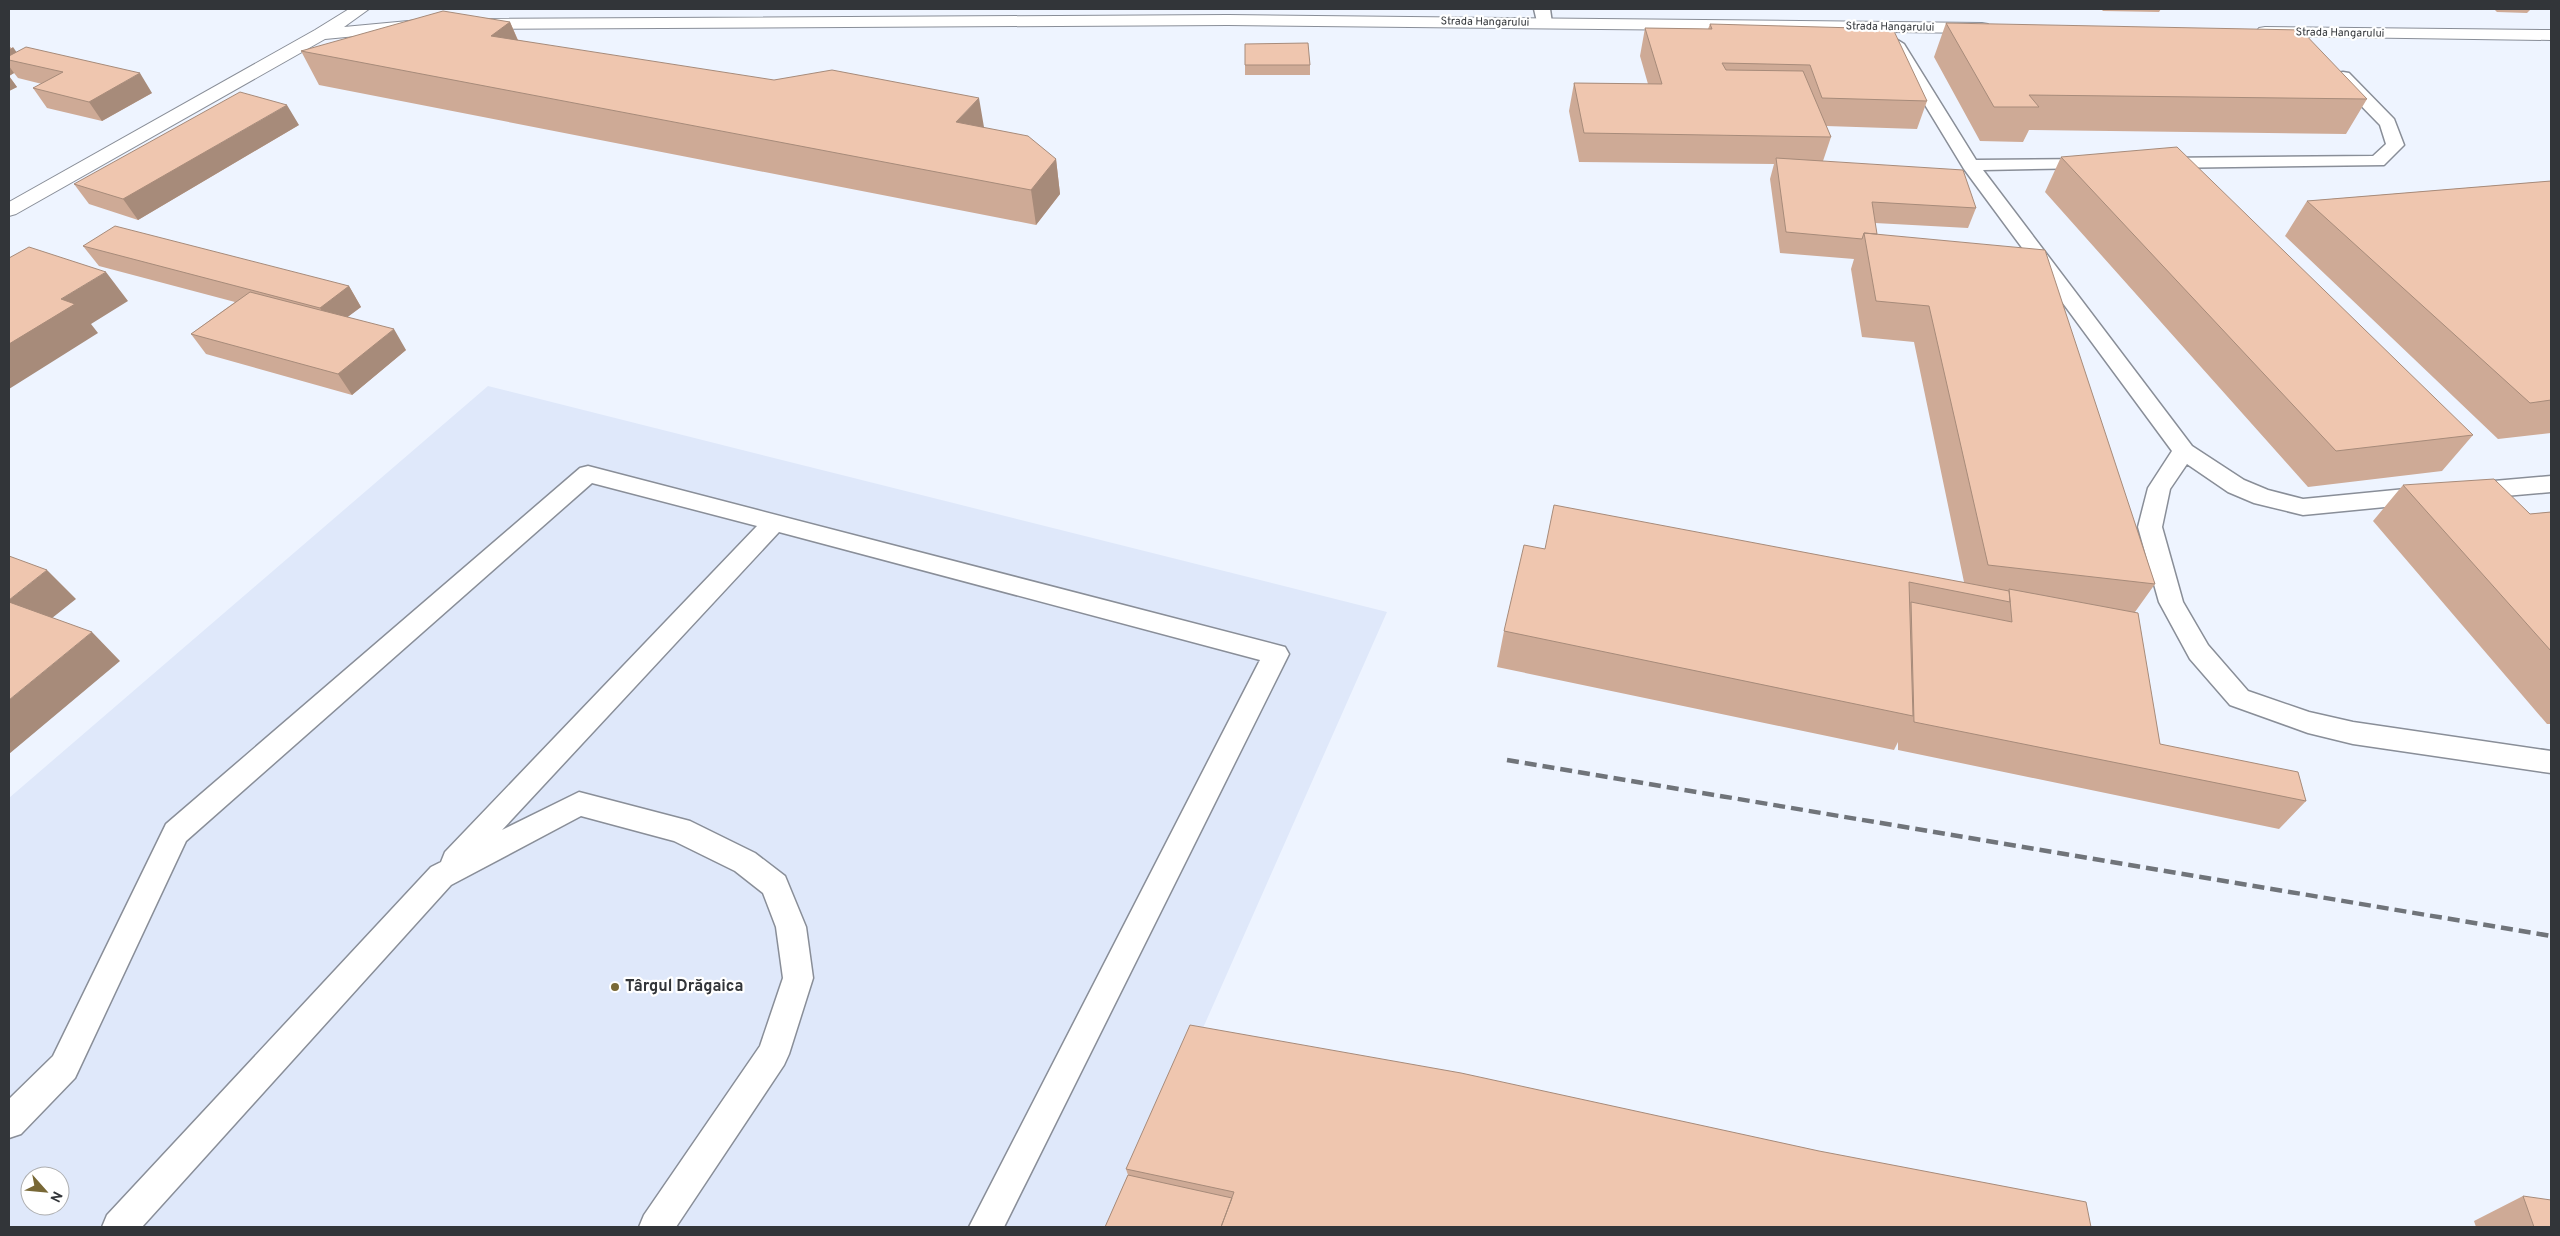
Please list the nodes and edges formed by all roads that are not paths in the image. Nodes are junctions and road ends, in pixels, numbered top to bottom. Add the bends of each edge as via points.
1 (360, 9) edge
2 (1543, 16) edge
3 (432, 24) edge
4 (462, 24) edge
5 (1886, 27) junction
6 (1994, 29) edge
7 (2250, 32) edge
8 (2300, 32) junction
9 (321, 34) junction
10 (2551, 35) edge
11 (2313, 46) edge
12 (2333, 67) edge
13 (2109, 163) edge
14 (2139, 163) edge
15 (1970, 164) junction
16 (9, 210) edge
17 (2184, 451) junction
18 (2551, 484) edge
19 (774, 523) junction
20 (2551, 762) edge
21 (441, 876) junction
22 (9, 1122) edge
23 (119, 1227) edge
24 (656, 1227) edge
25 (986, 1227) edge

1 - 9 street
2 - 4 street, Strada Hangarului
2 - 5 street, Strada Hangarului
3 - 9 street
5 - 6 street, Strada Hangarului
5 - 15 lane
7 - 8 street, Strada Hangarului
8 - 10 street, Strada Hangarului
8 - 11 lane
9 - 16 street
12 - 14 lane via 2388,123 2395,145 2378,161
13 - 15 lane
15 - 17 lane
17 - 18 lane via 2236,486 2262,497 2303,507
17 - 20 lane via 2159,488 2150,528 2171,602 2199,652 2239,698 2308,722 2354,733
19 - 21 lane
19 - 22 lane via 588,474 176,833 64,1067
19 - 25 lane via 1276,654
21 - 23 lane
21 - 24 lane via 579,804 680,830 744,862 775,885 791,927 798,978 773,1054

